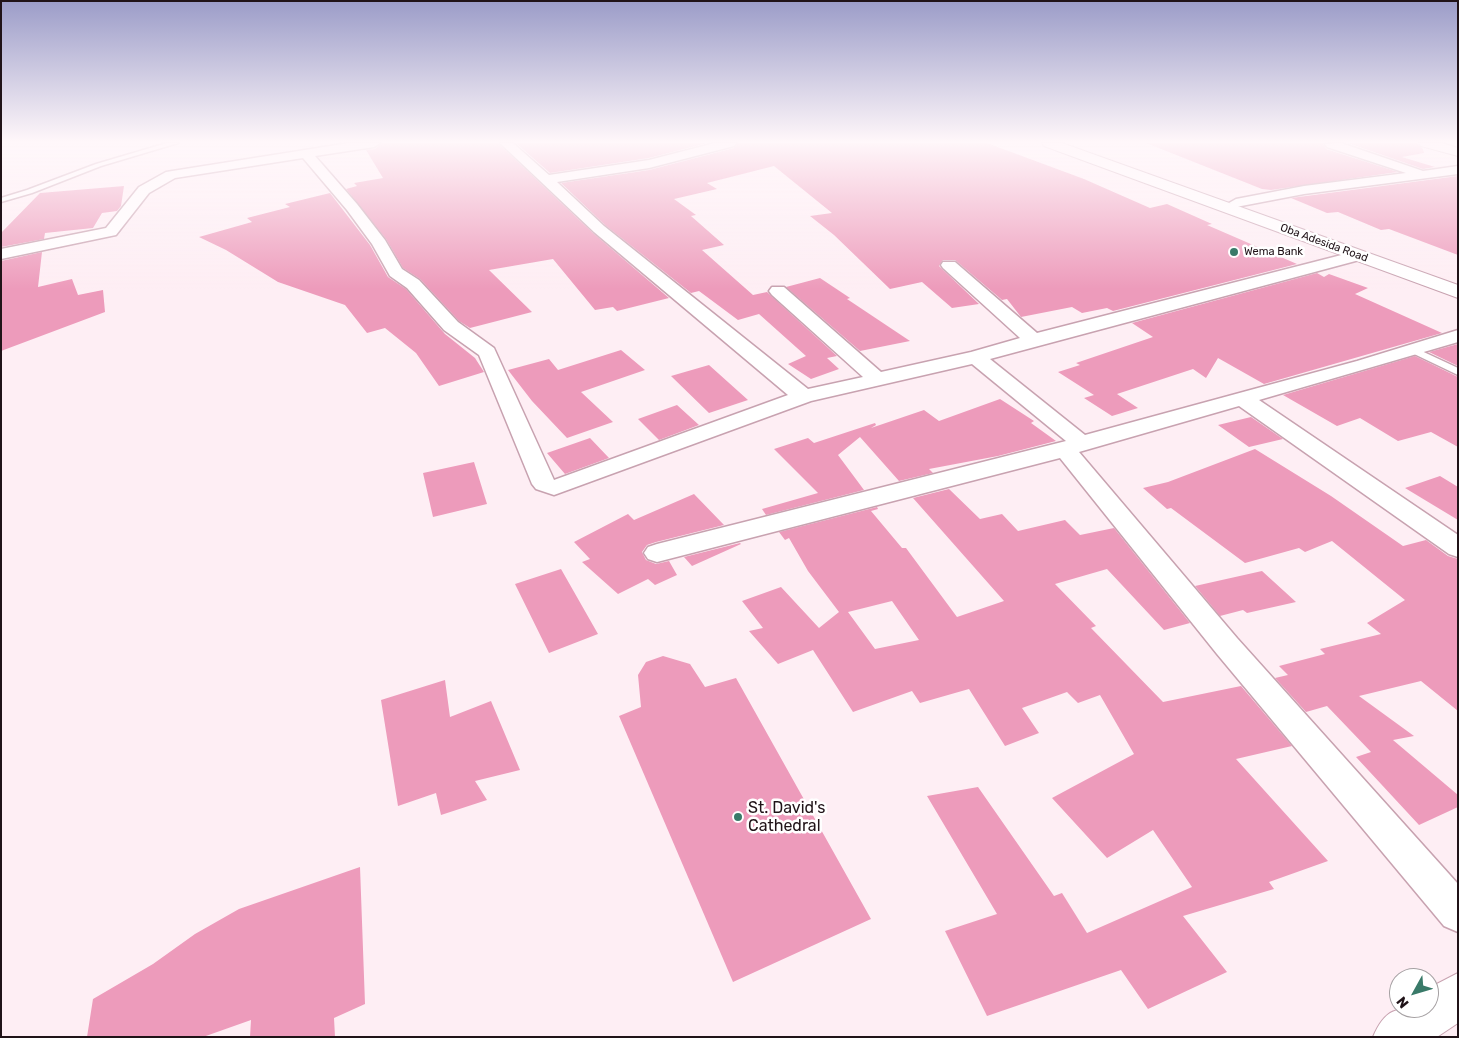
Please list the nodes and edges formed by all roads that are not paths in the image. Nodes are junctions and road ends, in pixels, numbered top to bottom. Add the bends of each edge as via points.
1 (35, 191) edge
2 (143, 191) edge
3 (338, 191) edge
4 (558, 191) edge
5 (1181, 191) edge
6 (1204, 191) edge
7 (1296, 191) edge
8 (1, 200) edge
9 (1236, 203) junction
10 (1, 254) edge
11 (1357, 256) junction
12 (949, 265) dead end
13 (1458, 282) edge
14 (778, 291) dead end
15 (1458, 292) edge
16 (1458, 336) edge
17 (1032, 340) junction
18 (1413, 350) junction
19 (976, 358) junction
20 (1458, 372) edge
21 (878, 380) junction
22 (805, 396) junction
23 (1243, 399) junction
24 (1073, 447) junction
25 (1458, 548) edge
26 (657, 554) dead end
27 (1458, 913) edge
28 (1458, 996) edge
29 (1396, 1037) edge

1 - 8 lane
2 - 10 street via 111,232
3 - 22 street via 379,243 396,272 413,284 451,326 487,352 544,484 554,488
4 - 22 street via 599,229
5 - 11 main road, Oba Adesida Road
6 - 9 main road, Oba Adesida Road
7 - 9 street
9 - 13 main road, Oba Adesida Road
11 - 15 main road, Oba Adesida Road
11 - 17 street
12 - 17 street
14 - 21 street
16 - 18 street
17 - 19 street
18 - 20 lane
18 - 23 street
19 - 21 street
19 - 24 street
21 - 22 street
23 - 24 street
23 - 25 street
24 - 26 street
24 - 27 street via 1227,646
28 - 29 main road

